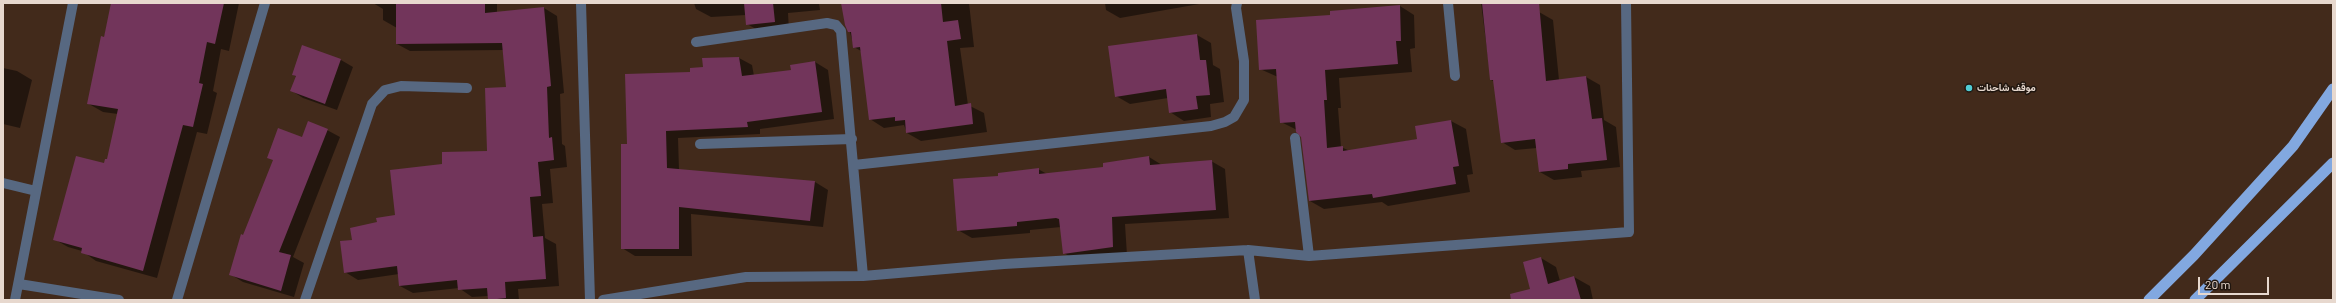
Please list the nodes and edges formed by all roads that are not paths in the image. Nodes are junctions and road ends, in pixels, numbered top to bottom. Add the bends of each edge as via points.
1 (73, 3) edge
2 (265, 3) edge
3 (581, 3) edge
4 (1237, 3) edge
5 (1448, 3) edge
6 (1626, 3) edge
7 (696, 42) dead end
8 (1455, 76) dead end
9 (467, 88) dead end
10 (2333, 89) edge
11 (1295, 138) dead end
12 (852, 139) junction
13 (700, 144) dead end
14 (2333, 163) edge
15 (854, 165) junction
16 (3, 183) edge
17 (36, 191) junction
18 (1248, 250) junction
19 (1309, 256) junction
20 (863, 276) junction
21 (19, 284) junction
22 (16, 300) edge
23 (119, 300) edge
24 (177, 300) edge
25 (305, 300) edge
26 (590, 300) edge
27 (603, 300) edge
28 (1255, 300) edge
29 (2149, 300) edge
30 (2195, 300) edge

1 - 17 street
2 - 24 street
3 - 26 street
4 - 15 street via 1244,61 1244,100 1234,117 1225,122 1210,126
5 - 8 street
6 - 19 street via 1629,232
7 - 12 street via 802,26 836,24 844,45
9 - 25 street via 401,86 385,90 372,104
10 - 29 highway via 2293,146 2194,255
11 - 19 street
12 - 13 street
12 - 15 street
14 - 30 highway
15 - 20 street
16 - 17 street
17 - 21 street
18 - 19 street
18 - 20 street via 1004,264
18 - 28 street
20 - 27 street via 746,277
21 - 22 street
21 - 23 street

